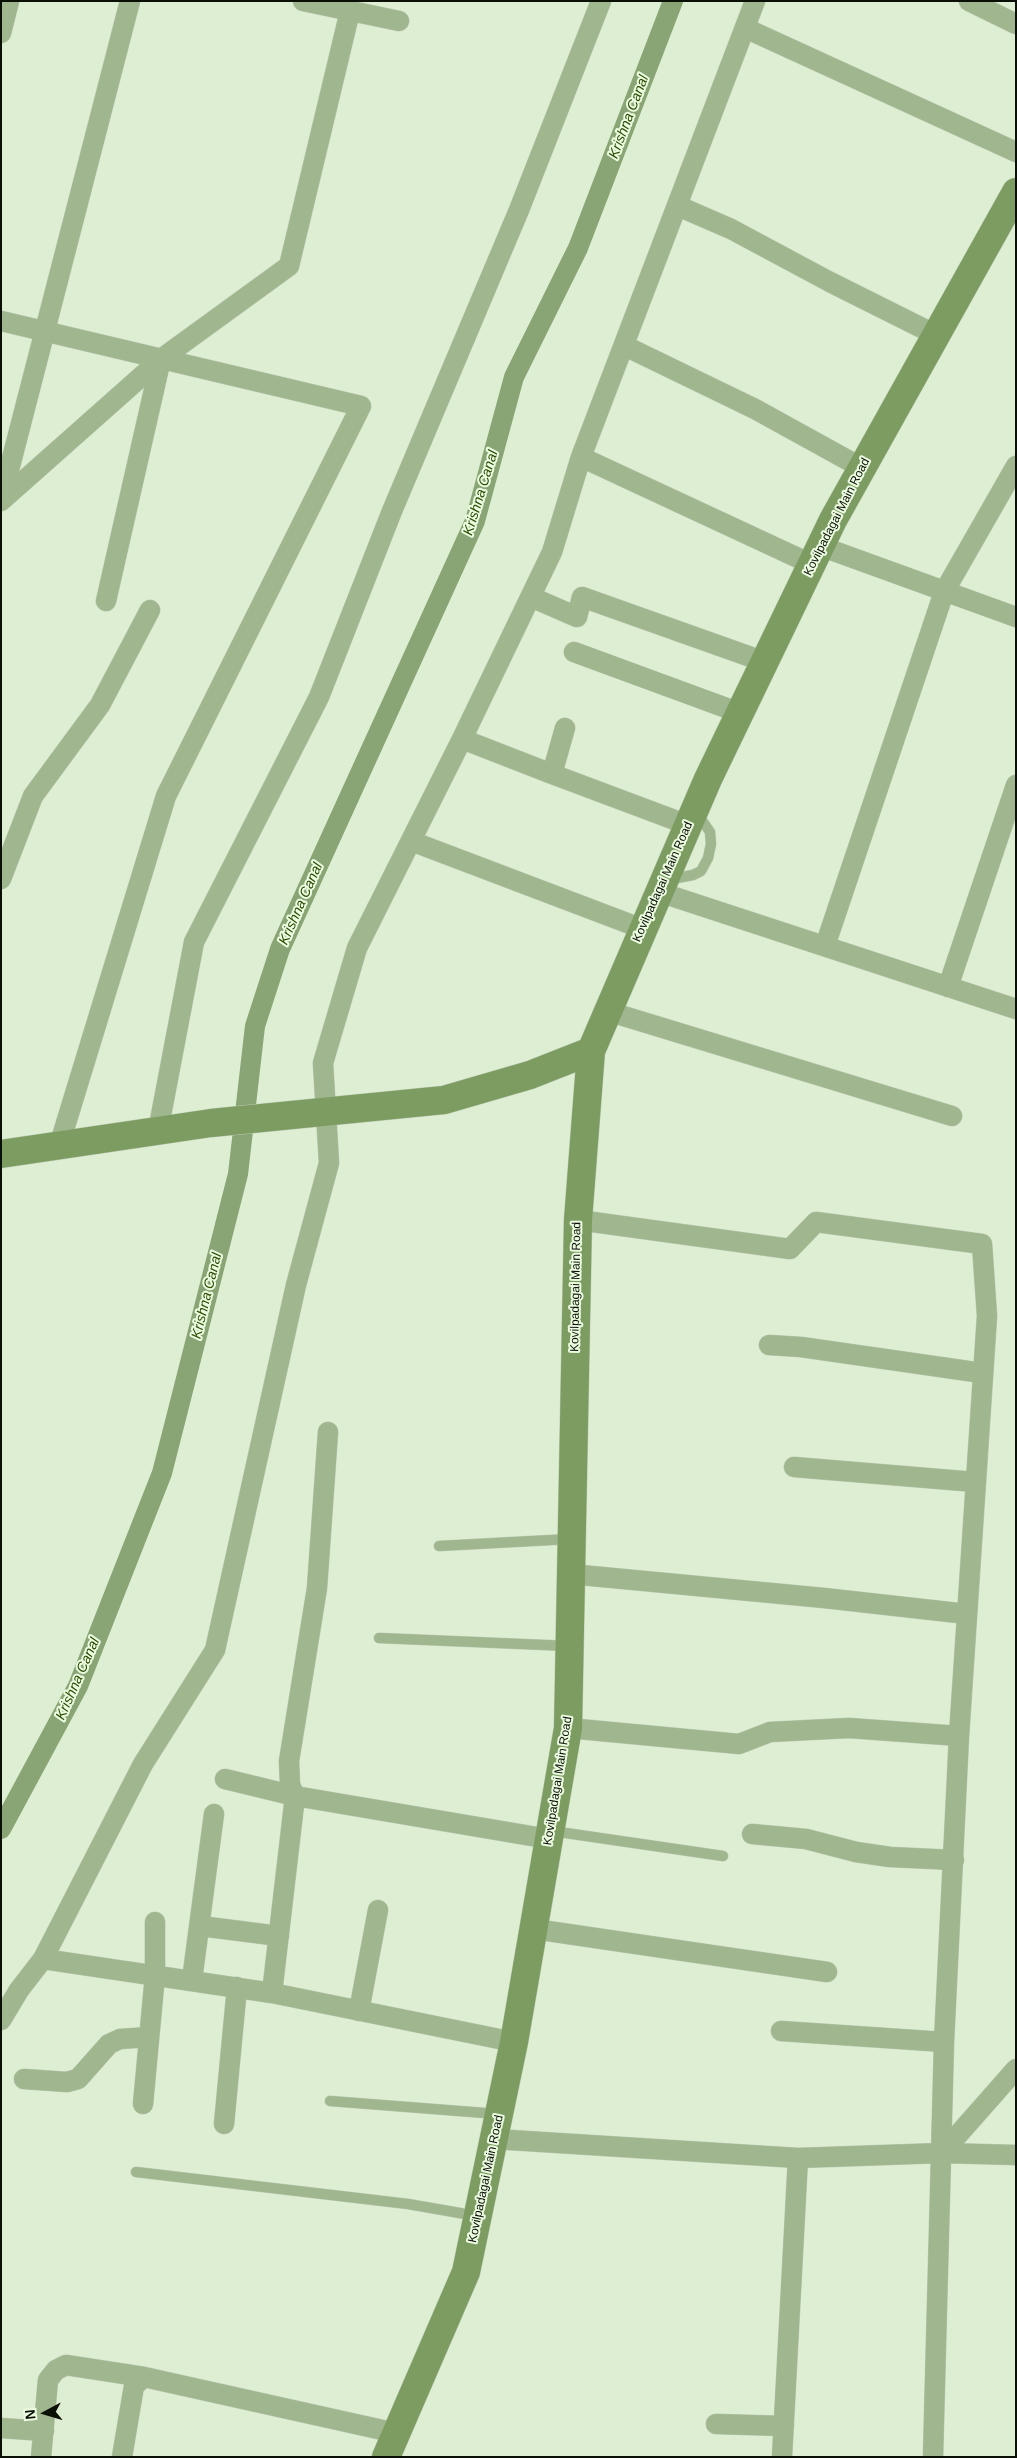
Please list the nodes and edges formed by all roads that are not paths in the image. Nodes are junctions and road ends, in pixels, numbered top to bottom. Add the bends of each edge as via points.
1 (9, 1) edge
2 (130, 1) edge
3 (303, 1) edge
4 (601, 1) edge
5 (755, 1) edge
6 (968, 1) edge
7 (350, 11) junction
8 (399, 21) dead end
9 (1016, 24) edge
10 (745, 28) junction
11 (1, 33) edge
12 (1016, 152) edge
13 (1016, 192) edge
14 (678, 206) junction
15 (1, 321) edge
16 (45, 330) junction
17 (936, 335) junction
18 (625, 346) junction
19 (161, 359) junction
20 (581, 457) junction
21 (1016, 466) edge
22 (862, 468) junction
23 (1, 501) edge
24 (816, 555) junction
25 (944, 592) junction
26 (531, 597) junction
27 (106, 602) dead end
28 (150, 610) dead end
29 (1016, 617) edge
30 (574, 652) dead end
31 (765, 662) junction
32 (740, 713) junction
33 (565, 728) dead end
34 (462, 739) junction
35 (552, 774) junction
36 (1016, 785) edge
37 (691, 818) junction
38 (410, 841) junction
39 (1, 879) edge
40 (663, 884) junction
41 (643, 929) junction
42 (824, 946) junction
43 (948, 987) junction
44 (1016, 1009) edge
45 (607, 1011) junction
46 (591, 1051) junction
47 (327, 1114) junction
48 (952, 1116) dead end
49 (158, 1131) junction
50 (59, 1146) junction
51 (1, 1154) edge
52 (578, 1220) junction
53 (768, 1345) dead end
54 (982, 1373) junction
55 (328, 1432) dead end
56 (794, 1468) dead end
57 (975, 1482) junction
58 (571, 1539) junction
59 (439, 1546) dead end
60 (570, 1574) junction
61 (967, 1614) junction
62 (378, 1638) dead end
63 (570, 1646) junction
64 (568, 1728) junction
65 (959, 1736) junction
66 (225, 1779) dead end
67 (295, 1796) junction
68 (214, 1814) dead end
69 (752, 1834) dead end
70 (550, 1835) junction
71 (723, 1856) dead end
72 (954, 1860) junction
73 (378, 1910) dead end
74 (155, 1922) dead end
75 (200, 1926) junction
76 (534, 1930) junction
77 (279, 1936) junction
78 (43, 1959) junction
79 (828, 1972) dead end
80 (155, 1975) junction
81 (192, 1980) junction
82 (237, 1987) junction
83 (272, 1993) junction
84 (359, 2011) junction
85 (1, 2020) edge
86 (781, 2031) dead end
87 (149, 2037) junction
88 (514, 2042) junction
89 (944, 2042) junction
90 (1016, 2069) edge
91 (24, 2079) dead end
92 (330, 2101) dead end
93 (143, 2104) dead end
94 (224, 2124) dead end
95 (497, 2126) junction
96 (942, 2153) junction
97 (1016, 2155) edge
98 (798, 2158) junction
99 (136, 2172) dead end
100 (478, 2216) junction
101 (144, 2377) junction
102 (716, 2424) dead end
103 (784, 2426) junction
104 (1, 2428) edge
105 (44, 2431) junction
106 (391, 2445) edge
107 (41, 2457) edge
108 (122, 2457) edge
109 (782, 2457) edge
110 (933, 2457) edge

1 - 11 street
2 - 16 street
3 - 7 street
4 - 49 street via 319,697 194,942
5 - 10 street
6 - 9 street
7 - 8 street
7 - 19 street via 289,266
10 - 12 street
10 - 14 street
13 - 17 street, Kovilpadagai Main Road
14 - 17 street via 731,229
14 - 18 street
15 - 16 street
16 - 19 street
16 - 23 street
17 - 22 street, Kovilpadagai Main Road
18 - 20 street
18 - 22 street via 755,409
19 - 23 street
19 - 27 street
19 - 50 street via 361,406 166,796
20 - 24 street
20 - 26 street via 552,552
21 - 25 street
22 - 24 street, Kovilpadagai Main Road
24 - 25 street
24 - 31 street, Kovilpadagai Main Road
25 - 29 street
25 - 42 street
26 - 31 street via 577,617 582,597
26 - 34 street
28 - 39 street via 100,705 33,796
30 - 32 street
31 - 32 street, Kovilpadagai Main Road
32 - 37 street, Kovilpadagai Main Road
33 - 35 street
34 - 35 street
34 - 38 street
35 - 37 street
36 - 43 street
37 - 40 street, Kovilpadagai Main Road
38 - 41 street
38 - 47 street via 357,948 323,1063
40 - 41 street, Kovilpadagai Main Road
40 - 42 street
41 - 45 street, Kovilpadagai Main Road
42 - 43 street
43 - 44 street
45 - 46 street, Kovilpadagai Main Road
45 - 48 street
46 - 47 street via 530,1075 444,1100
46 - 52 street, Kovilpadagai Main Road
47 - 49 street
47 - 78 street via 329,1163 296,1285 215,1650 144,1764
49 - 50 street
50 - 51 street
52 - 54 street via 790,1249 816,1222 982,1244 987,1316
52 - 58 street, Kovilpadagai Main Road
53 - 54 street
54 - 57 street
55 - 67 street via 317,1588 289,1761 290,1785
56 - 57 street
57 - 61 street
58 - 59 lane
58 - 60 street, Kovilpadagai Main Road
60 - 61 street
60 - 63 street, Kovilpadagai Main Road
61 - 65 street
62 - 63 lane
63 - 64 street, Kovilpadagai Main Road
64 - 65 street via 738,1744 770,1732 849,1728
64 - 70 street, Kovilpadagai Main Road
65 - 72 street
66 - 67 street
67 - 70 street
67 - 77 street
68 - 75 street
69 - 72 street via 806,1839 890,1857
70 - 71 lane
70 - 76 street, Kovilpadagai Main Road
72 - 89 street
73 - 84 street
74 - 80 street
75 - 77 street
75 - 81 street
76 - 79 street
76 - 88 street, Kovilpadagai Main Road
77 - 83 street
78 - 80 street
78 - 85 street
80 - 81 street
80 - 87 street
81 - 82 street
82 - 83 street
82 - 94 street
83 - 84 street
84 - 88 street
86 - 89 street
87 - 91 street via 120,2039 109,2044 78,2078 67,2082
87 - 93 street
88 - 95 street, Kovilpadagai Main Road
89 - 96 street
90 - 96 street
92 - 95 lane
95 - 98 street
95 - 100 street, Kovilpadagai Main Road
96 - 97 street
96 - 98 street
96 - 110 street
98 - 103 street
99 - 100 lane via 408,2204
100 - 106 street, Kovilpadagai Main Road via 466,2272
101 - 105 street via 66,2366 56,2370 48,2380
101 - 106 street
101 - 108 street via 134,2386
102 - 103 street
103 - 109 street
104 - 105 street
105 - 107 street

